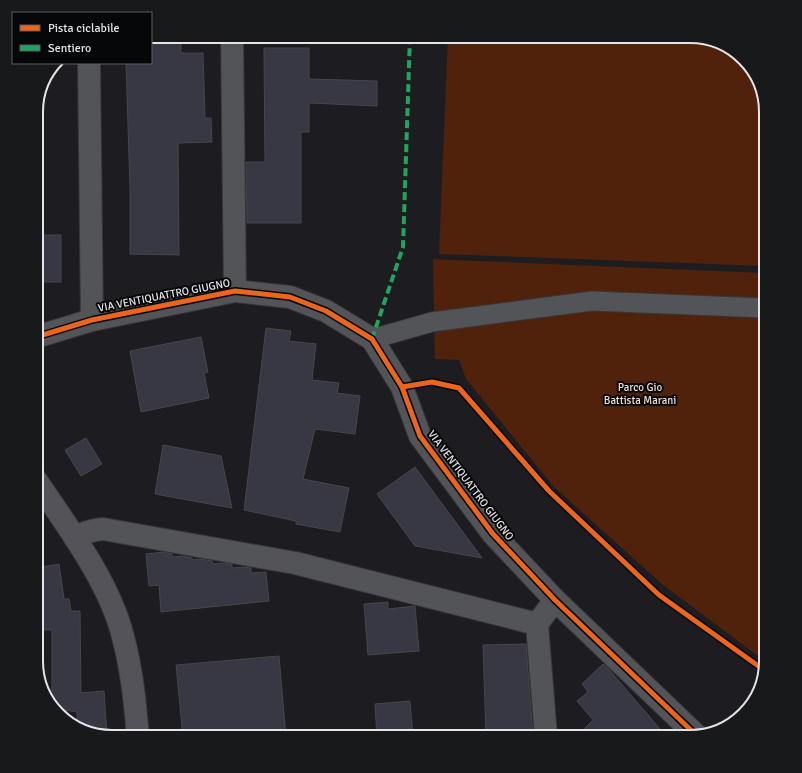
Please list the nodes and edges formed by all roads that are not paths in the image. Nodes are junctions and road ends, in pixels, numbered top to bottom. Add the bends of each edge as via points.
1 (232, 43) edge
2 (89, 64) edge
3 (235, 291) junction
4 (759, 308) edge
5 (92, 320) junction
6 (43, 335) edge
7 (372, 340) junction
8 (43, 490) edge
9 (75, 538) junction
10 (555, 600) junction
11 (537, 624) junction
12 (137, 730) edge
13 (545, 730) edge
14 (691, 730) edge

1 - 3 street, VIA VENTIQUATTRO GIUGNO
2 - 5 street, VIA VENTIQUATTRO GIUGNO
3 - 5 street, VIA VENTIQUATTRO GIUGNO
3 - 7 street, VIA VENTIQUATTRO GIUGNO via 290,297 326,311
4 - 7 lane via 592,301 432,322
5 - 6 street, VIA VENTIQUATTRO GIUGNO
7 - 10 street, VIA VENTIQUATTRO GIUGNO via 402,386 420,436 493,534
8 - 9 street
9 - 11 street via 91,530 103,529 295,563
9 - 12 street via 110,600 123,636 133,680
10 - 11 street
10 - 14 street, VIA VENTIQUATTRO GIUGNO
11 - 13 street

